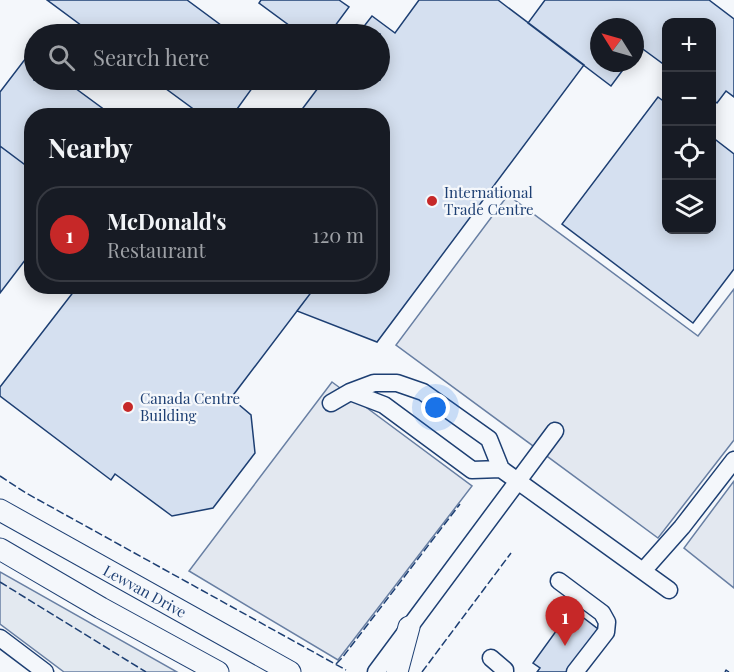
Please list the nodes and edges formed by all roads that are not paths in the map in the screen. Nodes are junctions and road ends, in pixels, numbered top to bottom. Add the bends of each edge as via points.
1 (350, 392) junction
2 (332, 403) dead end
3 (555, 431) dead end
4 (734, 460) edge
5 (501, 469) junction
6 (518, 480) junction
7 (0, 510) edge
8 (0, 549) edge
9 (643, 571) junction
10 (559, 580) dead end
11 (669, 590) dead end
12 (409, 627) junction
13 (0, 638) edge
14 (490, 658) dead end
15 (506, 671) edge
16 (45, 672) edge
17 (218, 672) edge
18 (290, 672) edge
19 (376, 672) edge
20 (397, 672) edge
21 (575, 672) edge

1 - 2 street
1 - 5 street via 384,405 472,470
1 - 5 street via 374,383 397,383 423,392 489,439
3 - 6 street
4 - 9 street
5 - 6 street
6 - 9 street
6 - 12 street
7 - 18 main road, Lewvan Drive
8 - 17 main road
9 - 11 street
10 - 21 street via 608,622 606,632
12 - 19 street
12 - 20 main road
13 - 16 street
14 - 15 street

